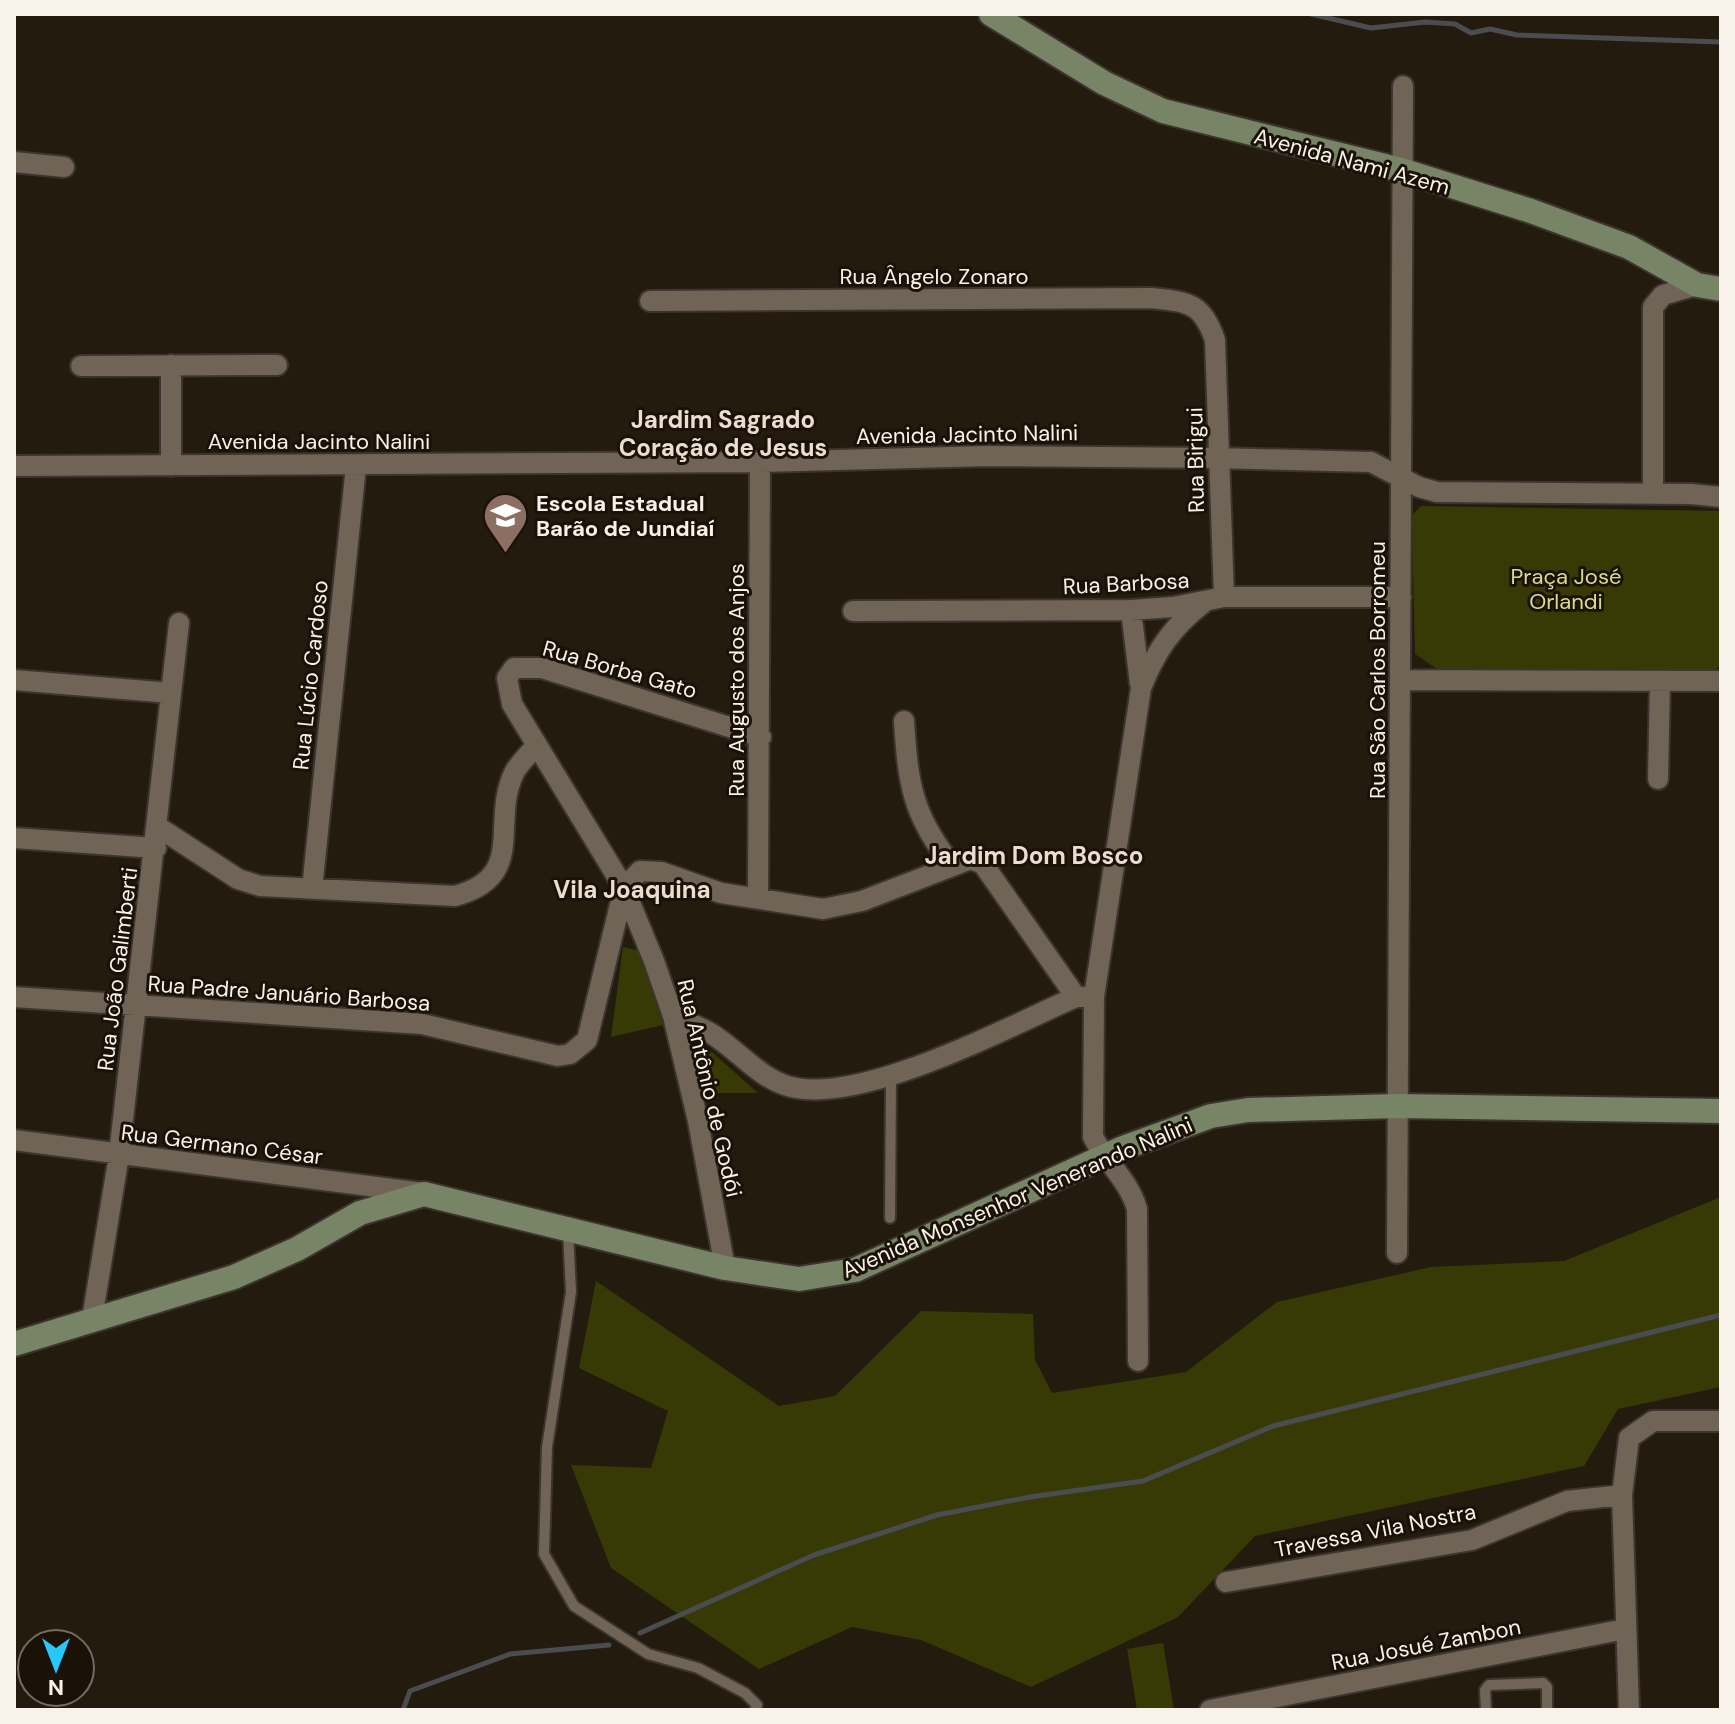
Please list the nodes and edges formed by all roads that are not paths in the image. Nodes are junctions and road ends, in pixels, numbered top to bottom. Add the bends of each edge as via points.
1 (991, 14) edge
2 (1403, 86) dead end
3 (14, 162) edge
4 (64, 167) dead end
5 (1401, 170) junction
6 (1709, 287) edge
7 (650, 301) dead end
8 (1209, 322) joint
9 (171, 365) junction
10 (277, 365) dead end
11 (81, 366) dead end
12 (1217, 458) junction
13 (760, 462) junction
14 (14, 466) edge
15 (171, 466) junction
16 (356, 466) junction
17 (1402, 478) junction
18 (1653, 494) junction
19 (1721, 497) edge
20 (1224, 597) junction
21 (1401, 597) junction
22 (1203, 603) junction
23 (1131, 610) junction
24 (853, 611) dead end
25 (179, 623) dead end
26 (511, 670) joint
27 (14, 680) edge
28 (1402, 680) junction
29 (1660, 681) junction
30 (1721, 681) edge
31 (1141, 688) junction
32 (171, 693) junction
33 (904, 721) dead end
34 (761, 737) junction
35 (535, 747) junction
36 (1658, 779) dead end
37 (157, 837) junction
38 (14, 838) edge
39 (952, 865) junction
40 (624, 888) junction
41 (312, 889) junction
42 (758, 899) junction
43 (14, 997) edge
44 (1085, 997) junction
45 (137, 1005) junction
46 (673, 1016) junction
47 (891, 1076) junction
48 (1398, 1106) junction
49 (1721, 1111) edge
50 (14, 1140) edge
51 (119, 1155) junction
52 (1104, 1157) junction
53 (424, 1194) junction
54 (890, 1218) dead end
55 (568, 1229) junction
56 (1397, 1253) dead end
57 (725, 1268) junction
58 (92, 1319) junction
59 (14, 1344) edge
60 (1138, 1361) dead end
61 (1721, 1421) edge
62 (1622, 1495) junction
63 (1226, 1582) dead end
64 (1625, 1629) junction
65 (755, 1710) edge
66 (1210, 1710) edge
67 (1486, 1710) edge
68 (1547, 1710) edge
69 (1629, 1710) edge

1 - 5 street, Avenida Nami Azem via 1136,100 1202,122
2 - 5 street, Rua São Carlos Borromeu
3 - 4 street
5 - 6 street, Avenida Nami Azem via 1629,247
5 - 17 street, Rua São Carlos Borromeu
6 - 18 street via 1663,295 1653,307
7 - 8 street, Rua Ângelo Zonaro via 1151,298 1193,305
8 - 12 street, Rua Birigui via 1217,362
9 - 10 street
9 - 11 street
9 - 15 street
12 - 13 street, Avenida Jacinto Nalini via 988,456
12 - 17 street, Avenida Jacinto Nalini via 1371,462
12 - 20 street, Rua Birigui
13 - 16 street, Avenida Jacinto Nalini
13 - 34 street, Rua Augusto dos Anjos
14 - 15 street, Avenida Jacinto Nalini
15 - 16 street, Avenida Jacinto Nalini
16 - 41 street, Rua Lúcio Cardoso
17 - 18 street, Avenida Jacinto Nalini via 1437,492
17 - 21 street, Rua São Carlos Borromeu
18 - 19 street, Avenida Jacinto Nalini
20 - 21 street, Rua Barbosa
20 - 22 street, Rua Barbosa
21 - 28 street, Rua São Carlos Borromeu
22 - 23 street, Rua Barbosa
22 - 31 street via 1162,641
23 - 24 street, Rua Barbosa
23 - 31 street
25 - 32 street, Rua João Galimberti
26 - 34 street, Rua Borba Gato via 542,668
26 - 35 street, Rua Antônio de Godói via 507,691
27 - 32 street
28 - 29 street
28 - 48 street, Rua São Carlos Borromeu
29 - 30 street
29 - 36 street
31 - 44 street
32 - 37 street, Rua João Galimberti
33 - 39 street via 913,801 927,834
34 - 42 street, Rua Augusto dos Anjos
35 - 40 street, Rua Antônio de Godói
35 - 41 street via 515,772 505,813 504,853 490,880 475,890 455,896
37 - 38 street
37 - 41 street via 238,879
37 - 45 street, Rua João Galimberti
39 - 42 street via 833,908
39 - 44 street via 977,860
40 - 42 street via 649,869 721,893
40 - 45 street, Rua Padre Januário Barbosa via 587,1040 570,1054 558,1056 422,1024
40 - 46 street, Rua Antônio de Godói
43 - 45 street, Rua Padre Januário Barbosa
44 - 47 street
44 - 52 street via 1093,1137
45 - 51 street, Rua João Galimberti
46 - 47 street via 712,1034 762,1074 805,1092
46 - 57 street, Rua Antônio de Godói
47 - 54 lane
48 - 49 street, Avenida Monsenhor Venerando Nalini
48 - 52 street, Avenida Monsenhor Venerando Nalini via 1248,1110 1211,1116
48 - 56 street, Rua São Carlos Borromeu
50 - 51 street, Rua Germano César
51 - 53 street, Rua Germano César
51 - 58 street, Rua João Galimberti
52 - 57 street, Avenida Monsenhor Venerando Nalini via 855,1270 799,1279
52 - 60 street via 1130,1186 1137,1209
53 - 55 street, Avenida Monsenhor Venerando Nalini
53 - 58 street via 360,1213 234,1277
55 - 57 street, Avenida Monsenhor Venerando Nalini
55 - 65 lane via 571,1292 547,1447 544,1554 574,1606 648,1654 698,1668 745,1693 757,1705
58 - 59 street
61 - 62 street via 1653,1421 1635,1431 1625,1452
62 - 63 street, Travessa Vila Nostra via 1567,1501 1472,1540
62 - 64 street
64 - 66 street, Rua Josué Zambon
64 - 69 street
67 - 68 lane via 1489,1685 1543,1683

